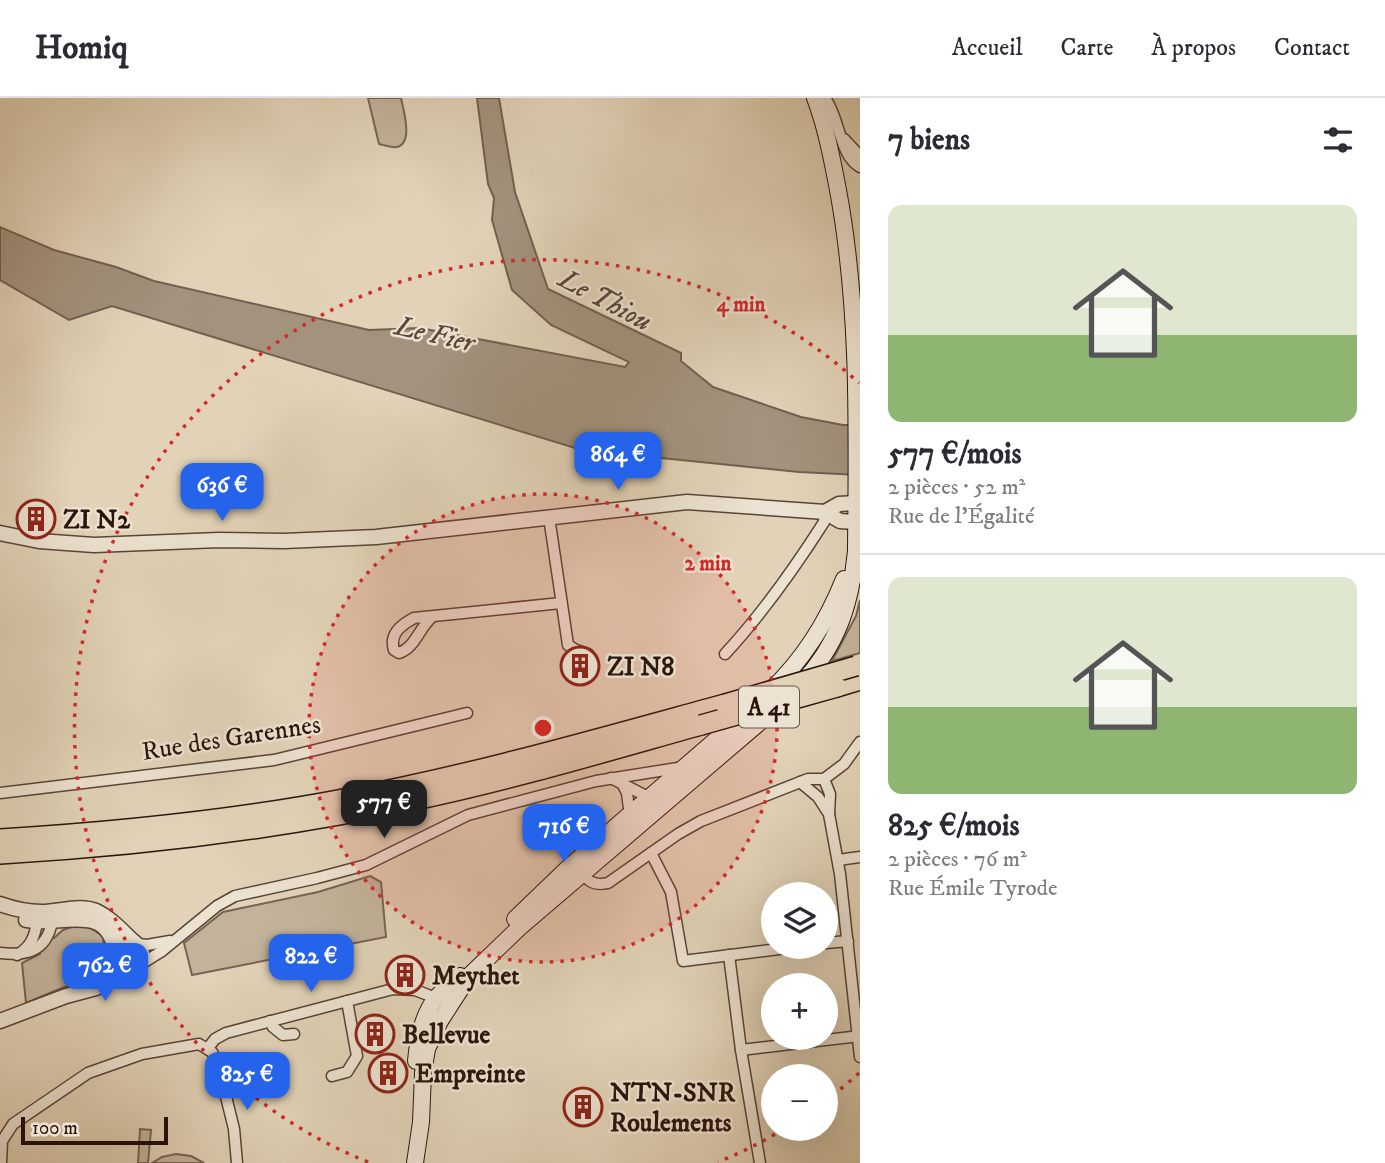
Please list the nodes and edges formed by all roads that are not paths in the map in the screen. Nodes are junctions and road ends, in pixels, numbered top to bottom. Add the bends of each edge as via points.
1 (805, 98) edge
2 (815, 98) edge
3 (825, 98) edge
4 (824, 133) junction
5 (842, 136) junction
6 (860, 156) edge
7 (860, 167) edge
8 (858, 375) edge
9 (857, 406) edge
10 (857, 498) edge
11 (825, 512) junction
12 (549, 517) junction
13 (855, 527) junction
14 (0, 533) edge
15 (561, 603) junction
16 (432, 617) dead end
17 (588, 654) dead end
18 (724, 654) dead end
19 (859, 670) edge
20 (467, 713) dead end
21 (860, 742) edge
22 (687, 766) junction
23 (635, 775) junction
24 (824, 779) junction
25 (616, 781) junction
26 (800, 782) junction
27 (0, 793) edge
28 (661, 799) junction
29 (829, 814) junction
30 (630, 816) junction
31 (0, 839) edge
32 (585, 853) junction
33 (651, 853) junction
34 (0, 854) edge
35 (860, 857) edge
36 (838, 860) junction
37 (583, 875) junction
38 (0, 905) edge
39 (68, 911) junction
40 (37, 922) junction
41 (52, 922) junction
42 (176, 939) junction
43 (848, 941) junction
44 (838, 942) edge
45 (136, 943) junction
46 (761, 951) edge
47 (0, 953) edge
48 (114, 953) junction
49 (17, 955) junction
50 (729, 955) junction
51 (134, 968) junction
52 (66, 996) junction
53 (347, 1001) junction
54 (435, 1006) junction
55 (0, 1021) edge
56 (270, 1021) junction
57 (294, 1034) dead end
58 (859, 1036) edge
59 (208, 1048) junction
60 (741, 1050) junction
61 (860, 1057) edge
62 (332, 1076) dead end
63 (2, 1135) edge
64 (1, 1163) edge
65 (237, 1163) edge
66 (407, 1163) edge
67 (415, 1163) edge
68 (760, 1163) edge

1 - 4 main road
2 - 4 main road
3 - 5 street
4 - 8 main road via 846,240
5 - 6 street
5 - 7 street via 848,156
8 - 9 main road
9 - 10 main road
10 - 11 street
10 - 13 main road
11 - 12 street via 687,502
11 - 13 street
11 - 18 street via 824,522 784,582
12 - 14 street via 313,541 94,545
12 - 15 street
13 - 22 main road via 845,577 819,633 787,676
13 - 28 main road via 853,576 846,605 832,644 816,668 765,718
15 - 16 street
15 - 17 street via 568,645
19 - 31 highway, A 41, bridge via 523,759 338,800 136,829
19 - 34 highway, A 41, bridge via 837,687 518,776 334,816 197,838
20 - 27 street, Rue des Garennes via 274,760
21 - 24 street via 844,764
22 - 23 street
22 - 28 main road
23 - 25 street
23 - 28 street via 647,779
24 - 26 street
24 - 29 street via 830,794
25 - 28 street
25 - 30 street via 627,793
25 - 42 street via 467,815 357,868 235,896
26 - 29 street
26 - 33 street via 701,821
28 - 30 main road
28 - 37 main road
29 - 36 street
30 - 32 main road
32 - 37 street via 579,865
32 - 54 main road
33 - 37 street via 608,883 595,884
33 - 50 street via 671,892 683,961
35 - 36 street
36 - 43 street
37 - 54 main road
38 - 39 street via 31,912
38 - 40 street via 15,916
39 - 40 street
39 - 45 street via 94,910
40 - 41 street
40 - 49 street via 33,939
41 - 48 street via 80,918 97,922 109,932
41 - 49 street via 34,951
42 - 45 street
42 - 51 street
43 - 44 street
43 - 58 street
45 - 48 street via 124,941
45 - 51 street via 142,956
46 - 50 street
47 - 49 street
48 - 51 street via 118,966
48 - 52 street via 103,974
50 - 60 street
51 - 52 street via 96,988
52 - 55 street
53 - 54 street via 402,988
53 - 56 street
53 - 62 street via 356,1056 346,1072
54 - 66 main road via 418,1039
54 - 67 main road via 424,1064
56 - 57 street via 278,1032
56 - 59 street via 226,1032
58 - 60 street
58 - 61 street
59 - 63 street via 185,1045 97,1069 17,1120
59 - 65 street via 226,1090
60 - 68 street
63 - 64 street

